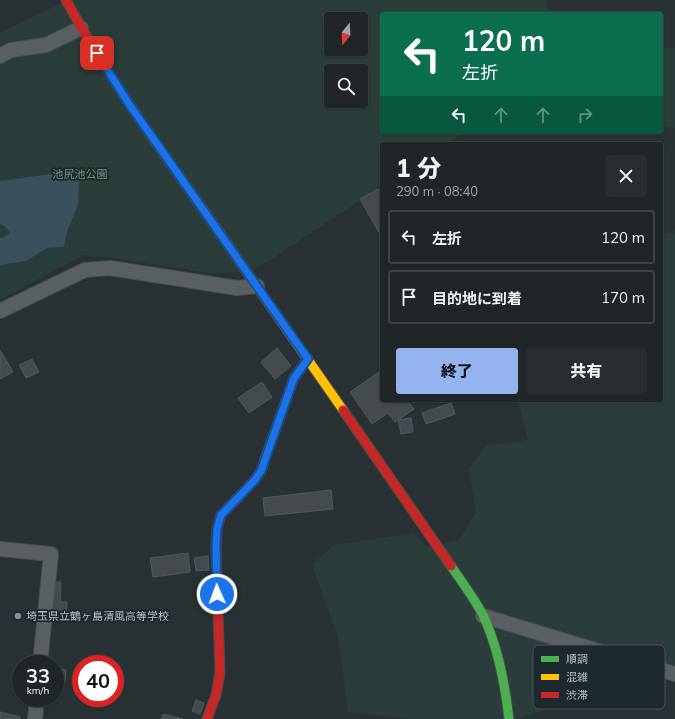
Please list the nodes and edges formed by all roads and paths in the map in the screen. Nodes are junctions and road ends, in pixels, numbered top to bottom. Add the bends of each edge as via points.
1 (66, 0) edge
2 (82, 28) junction
3 (0, 56) edge
4 (257, 286) junction
5 (0, 311) edge
6 (308, 359) junction
7 (0, 549) edge
8 (483, 616) junction
9 (579, 645) edge
10 (41, 655) edge
11 (665, 671) edge
12 (675, 674) edge
13 (36, 707) edge
14 (35, 719) edge
15 (207, 719) edge
16 (508, 719) edge

1 - 2 street
2 - 3 street via 46,45 11,50
2 - 4 street via 129,104
4 - 5 street via 237,288 110,268 85,270
4 - 6 street
6 - 8 street via 466,587
6 - 15 street via 294,378 261,471 221,515 217,529 220,673 216,695
7 - 10 street via 51,554
8 - 9 street
8 - 16 street via 500,664 506,690
11 - 12 street
13 - 14 street

